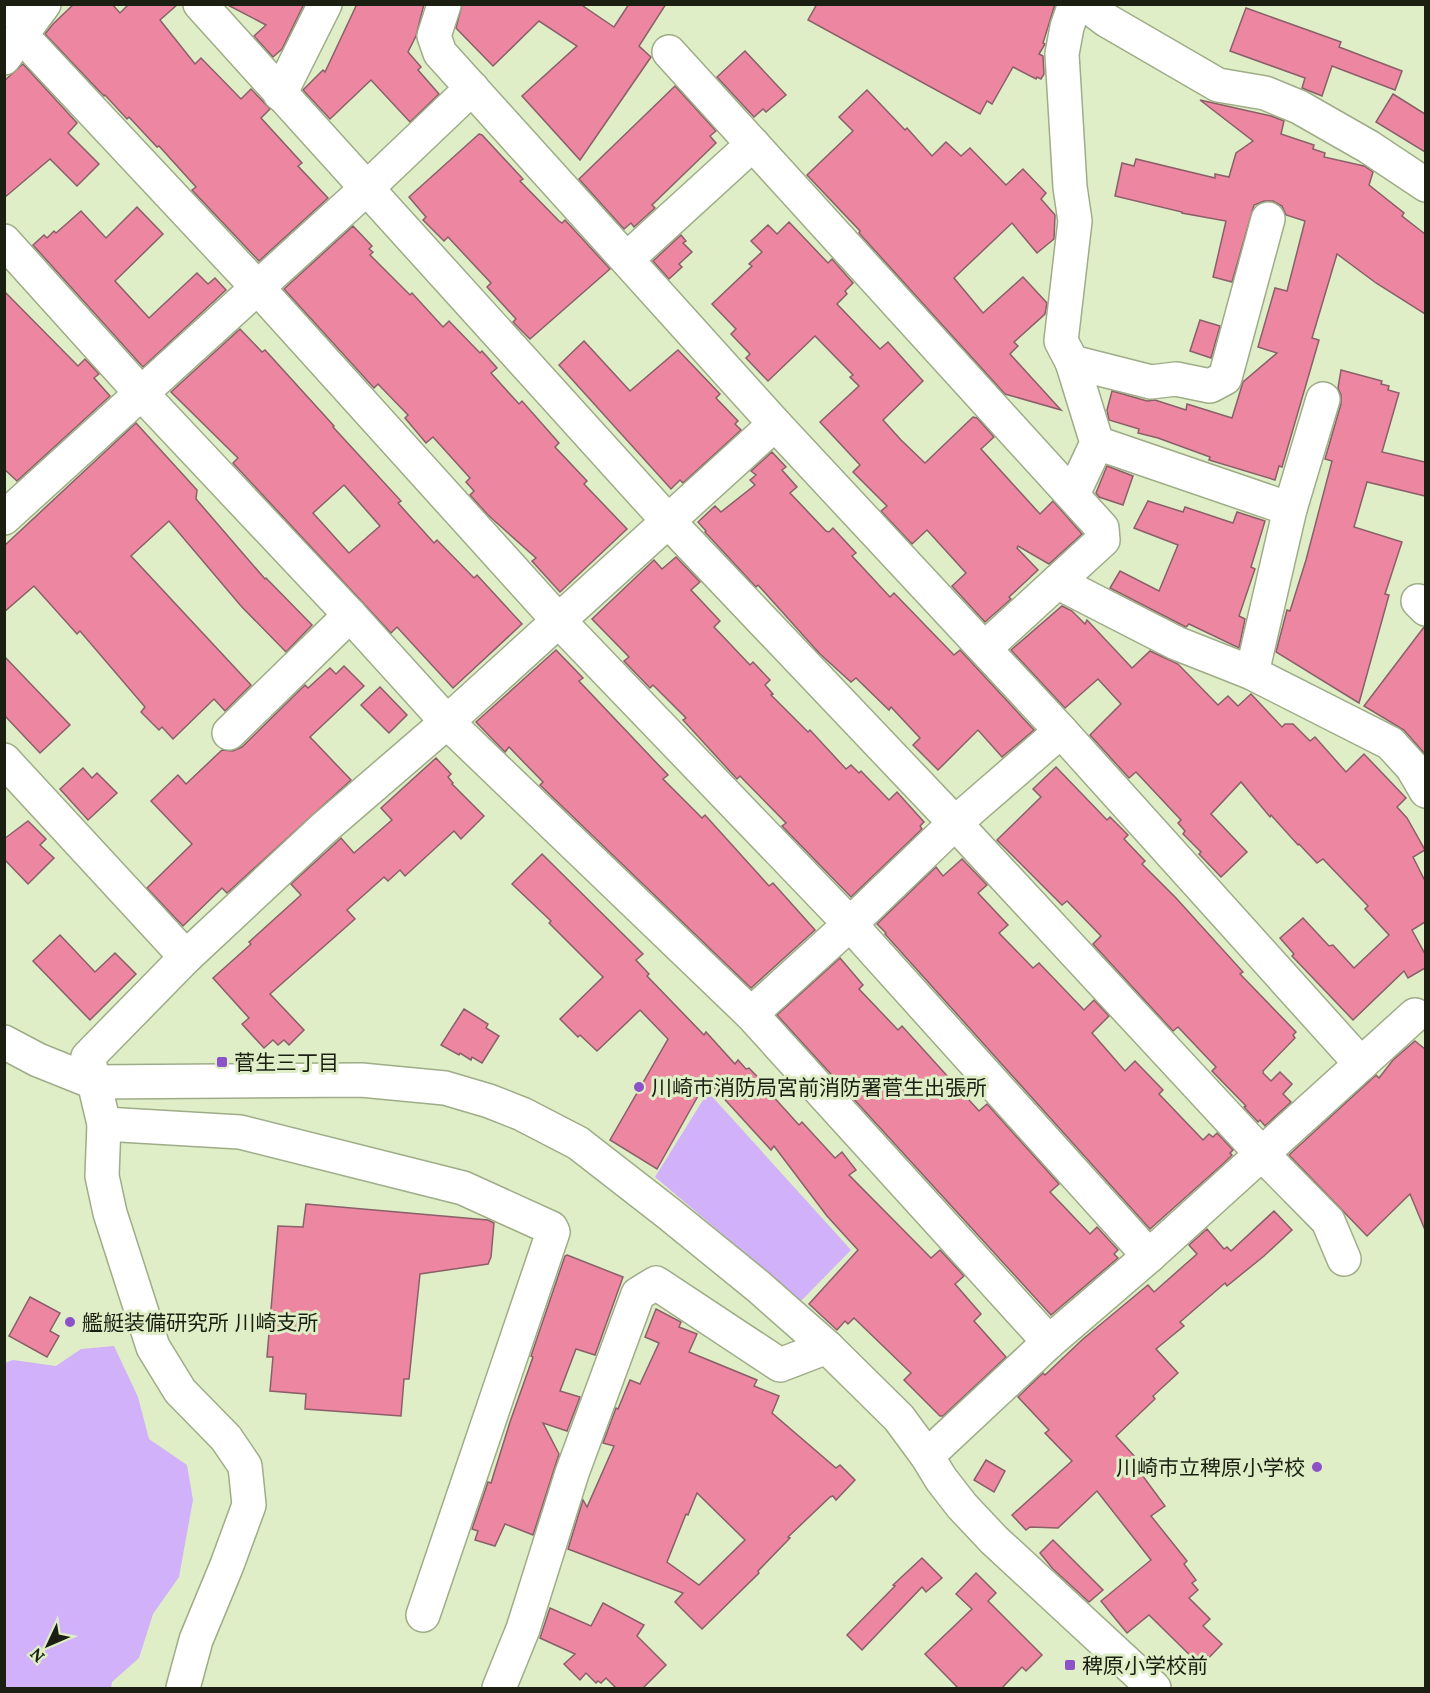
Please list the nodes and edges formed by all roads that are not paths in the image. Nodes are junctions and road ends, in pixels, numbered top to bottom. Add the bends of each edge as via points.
1 (200, 4) edge
2 (325, 4) edge
3 (1075, 4) edge
4 (444, 5) edge
5 (1102, 10) edge
6 (21, 26) edge
7 (669, 52) dead end
8 (472, 88) junction
9 (280, 94) junction
10 (753, 144) junction
11 (1425, 185) edge
12 (367, 188) junction
13 (1268, 219) dead end
14 (4, 241) edge
15 (627, 259) junction
16 (257, 287) junction
17 (1072, 362) junction
18 (141, 393) junction
19 (1323, 399) dead end
20 (775, 424) junction
21 (1096, 442) junction
22 (1073, 494) junction
23 (1290, 509) junction
24 (4, 518) edge
25 (668, 522) junction
26 (1057, 582) junction
27 (350, 615) junction
28 (558, 620) junction
29 (985, 648) junction
30 (1252, 673) junction
31 (447, 722) junction
32 (1061, 730) junction
33 (229, 733) dead end
34 (4, 760) edge
35 (1425, 790) edge
36 (955, 823) junction
37 (850, 924) junction
38 (186, 957) junction
39 (750, 1014) junction
40 (1415, 1015) dead end
41 (4, 1042) edge
42 (1361, 1064) junction
43 (93, 1082) junction
44 (104, 1124) junction
45 (1261, 1152) junction
46 (1149, 1256) junction
47 (1344, 1259) dead end
48 (1049, 1342) junction
49 (827, 1347) junction
50 (927, 1456) junction
51 (423, 1615) dead end
52 (183, 1689) edge
53 (499, 1689) edge
54 (1154, 1689) edge

1 - 9 street
2 - 9 street
3 - 17 street via 1062,54 1075,221 1061,341
4 - 8 street via 434,36 440,53
5 - 11 street via 1218,85 1265,93 1299,108 1369,147
6 - 16 street
7 - 10 street
8 - 12 street
8 - 15 street
9 - 12 street
10 - 15 street
10 - 22 street
12 - 16 street
12 - 25 street
13 - 17 street via 1225,378 1210,386 1176,379 1151,382
14 - 18 street
15 - 20 street
16 - 18 street
16 - 28 street
17 - 21 street
18 - 24 street
18 - 27 street
19 - 23 street
20 - 25 street
20 - 29 street
21 - 22 street
21 - 23 street
22 - 26 street via 1102,528 1103,540
23 - 30 street
25 - 28 street
25 - 36 street
26 - 29 street
26 - 30 street via 1176,643
27 - 31 street
27 - 33 street
28 - 31 street
28 - 37 street
29 - 32 street
30 - 35 street via 1390,743 1412,766
31 - 38 street via 324,828
31 - 39 street
32 - 36 street
32 - 42 street
34 - 38 street
36 - 37 street
36 - 45 street
37 - 39 street
37 - 46 street
38 - 43 street via 88,1057
39 - 48 street
40 - 42 street
41 - 43 street
42 - 45 street
43 - 44 street
43 - 49 street via 361,1080 445,1088 489,1101 578,1143 687,1228
44 - 51 street via 240,1132 463,1188 553,1232
44 - 52 street via 102,1176 153,1347 180,1391 226,1438 245,1466 249,1505 196,1640
45 - 46 street
45 - 47 street via 1328,1221
46 - 48 street
48 - 50 street
49 - 50 street via 899,1418
49 - 53 street via 780,1365 656,1283 638,1294
50 - 54 street via 962,1506 994,1540

